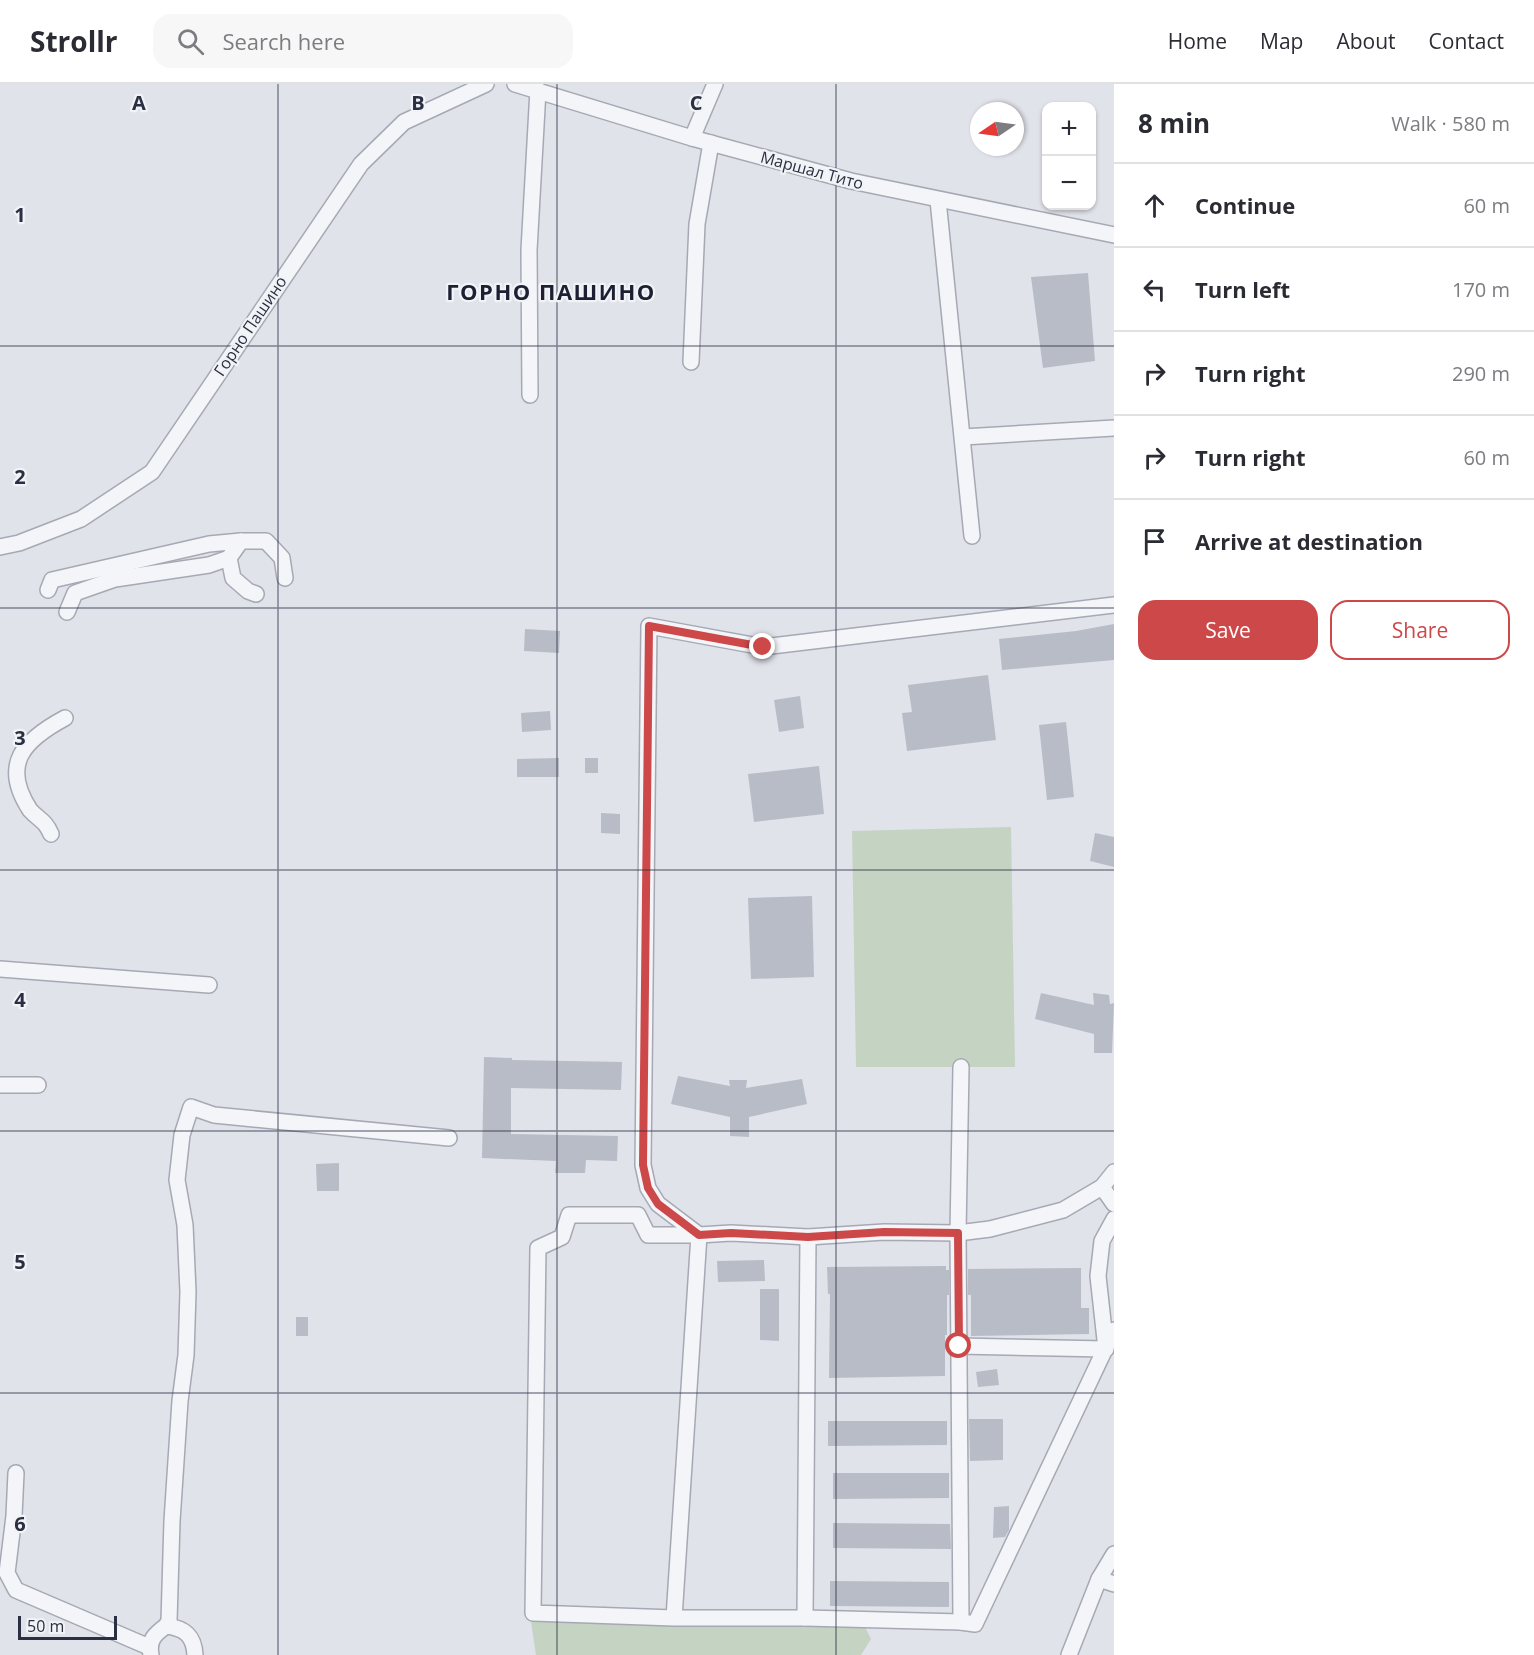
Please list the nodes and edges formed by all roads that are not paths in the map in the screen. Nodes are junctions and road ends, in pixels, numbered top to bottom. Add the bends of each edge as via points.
1 (486, 84) edge
2 (515, 84) edge
3 (716, 84) edge
4 (538, 90) junction
5 (692, 138) junction
6 (711, 142) junction
7 (938, 200) junction
8 (1114, 235) edge
9 (691, 362) dead end
10 (530, 395) dead end
11 (1114, 428) edge
12 (963, 436) junction
13 (972, 536) dead end
14 (241, 541) junction
15 (0, 547) edge
16 (229, 558) junction
17 (285, 578) dead end
18 (48, 590) dead end
19 (256, 594) dead end
20 (1114, 605) edge
21 (67, 612) dead end
22 (65, 718) dead end
23 (6, 769) edge
24 (51, 834) dead end
25 (0, 969) edge
26 (209, 985) dead end
27 (961, 1067) dead end
28 (0, 1085) edge
29 (38, 1085) dead end
30 (449, 1138) dead end
31 (1114, 1172) edge
32 (1102, 1187) junction
33 (1114, 1204) edge
34 (1114, 1219) edge
35 (958, 1233) junction
36 (699, 1235) junction
37 (808, 1237) junction
38 (1114, 1330) edge
39 (959, 1346) junction
40 (1106, 1349) junction
41 (16, 1473) dead end
42 (1114, 1554) edge
43 (1099, 1579) junction
44 (1114, 1584) edge
45 (805, 1617) junction
46 (674, 1618) junction
47 (961, 1622) junction
48 (166, 1626) junction
49 (150, 1651) edge
50 (195, 1655) edge
51 (1069, 1655) edge

1 - 15 street, Горно Пашино via 404,122 361,164 152,471 81,519
2 - 4 street, Маршал Тито
3 - 5 street
4 - 5 street, Маршал Тито
4 - 10 street via 529,250
5 - 6 street, Маршал Тито
6 - 7 street, Маршал Тито via 851,181
6 - 9 street via 698,224
7 - 8 street, Маршал Тито
7 - 12 street
11 - 12 street
12 - 13 street
14 - 16 street
14 - 17 street via 266,541 282,558
14 - 18 street via 209,544 52,580
16 - 19 street via 232,578
16 - 21 street via 209,565 115,579 85,589 75,593
20 - 36 street via 763,647 649,626 643,1165 648,1188 658,1204
22 - 23 street via 20,750
23 - 24 street via 18,792
25 - 26 street
27 - 35 street
28 - 29 street
30 - 48 street via 214,1115 192,1107 182,1135 177,1180 185,1225 188,1292
31 - 32 street
32 - 33 street
32 - 35 street via 1063,1210
34 - 40 street via 1102,1241 1098,1276
35 - 37 street
35 - 39 street
36 - 37 street
36 - 46 street
36 - 46 street via 648,1235 638,1215 569,1215 562,1237 538,1248 533,1613
37 - 45 street
38 - 40 street
39 - 40 street
39 - 47 street
40 - 47 street via 975,1624
41 - 49 street via 7,1573 16,1590
42 - 43 street
43 - 44 street
43 - 51 street
45 - 46 street
45 - 47 street
48 - 49 street via 153,1636
48 - 50 street via 180,1628 189,1636

